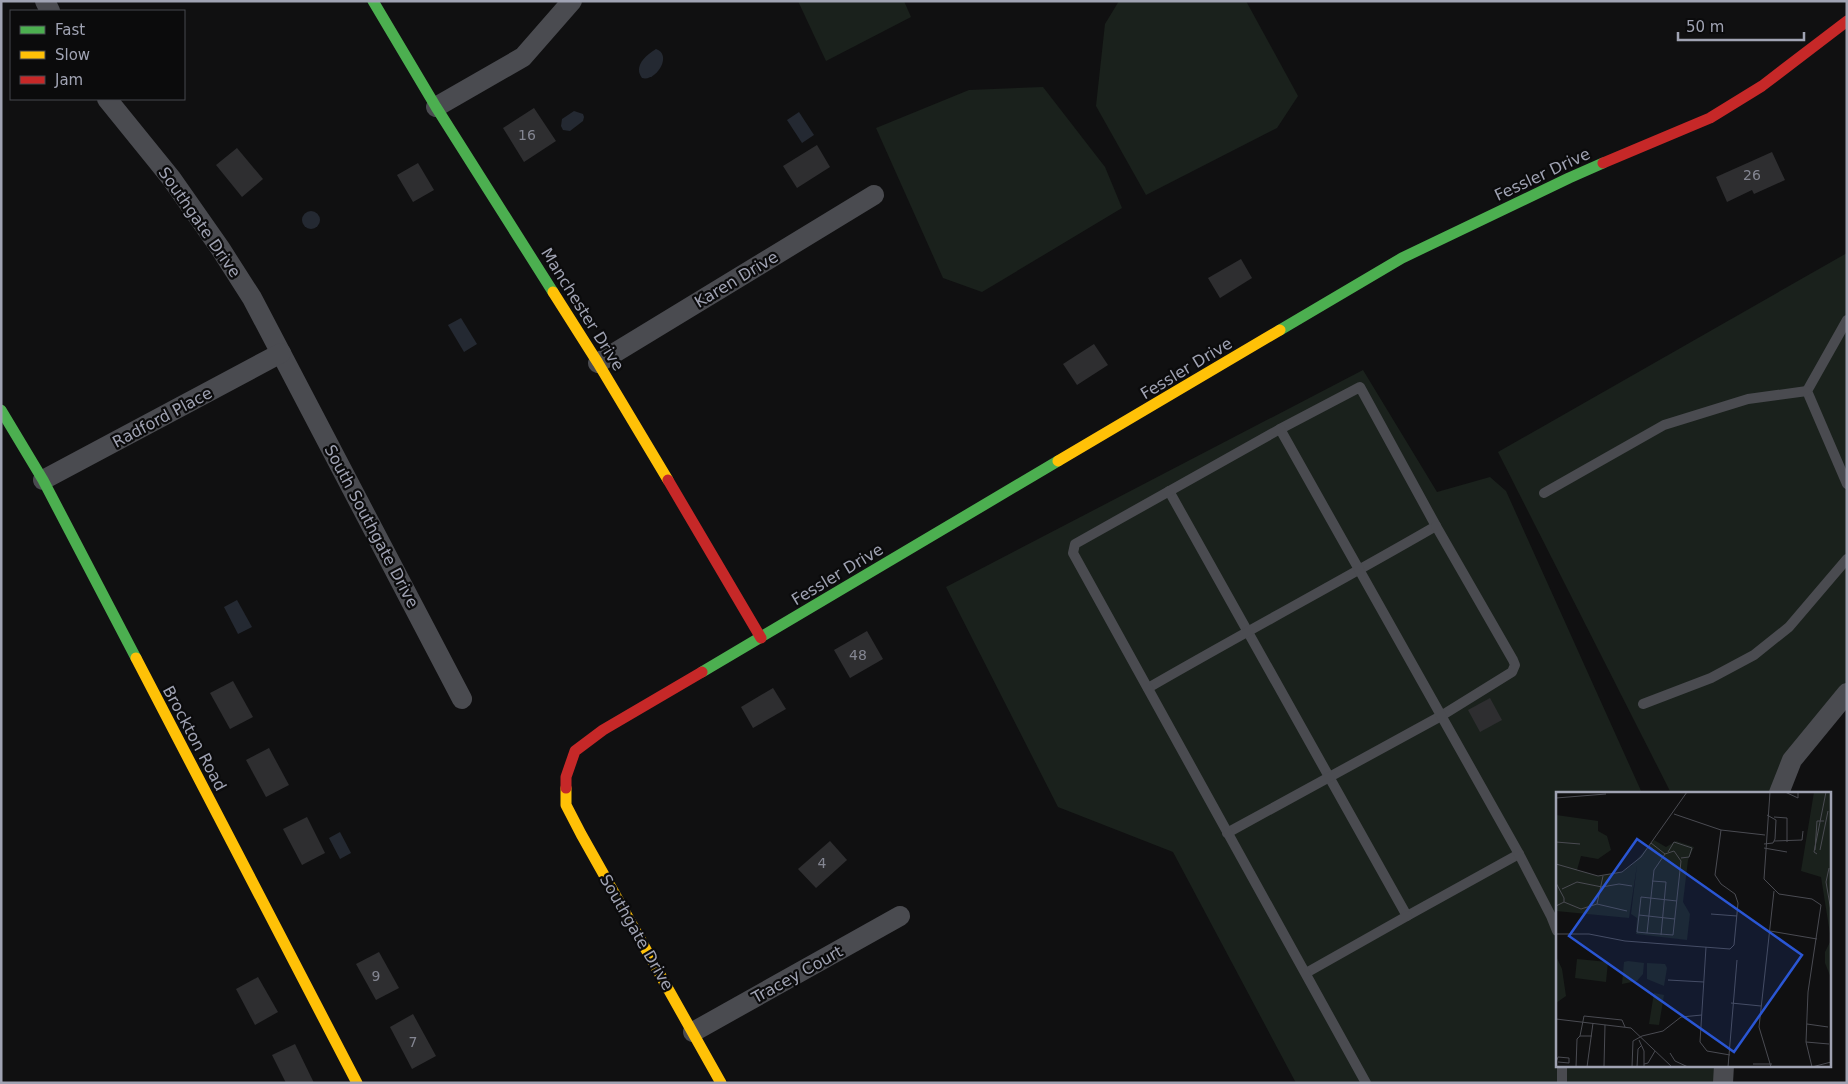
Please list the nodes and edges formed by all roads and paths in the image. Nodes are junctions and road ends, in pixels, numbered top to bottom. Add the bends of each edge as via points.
1 (373, 1) edge
2 (572, 1) edge
3 (1847, 21) edge
4 (108, 100) edge
5 (436, 107) junction
6 (874, 195) dead end
7 (1847, 320) edge
8 (281, 353) junction
9 (598, 363) junction
10 (1807, 390) junction
11 (1, 410) edge
12 (1280, 429) junction
13 (43, 480) junction
14 (1847, 484) edge
15 (1169, 491) junction
16 (1544, 493) dead end
17 (1436, 526) junction
18 (1847, 559) edge
19 (1360, 570) junction
20 (1247, 630) junction
21 (761, 638) junction
22 (1148, 688) junction
23 (1847, 693) edge
24 (462, 699) dead end
25 (1644, 704) dead end
26 (1441, 716) junction
27 (566, 777) joint
28 (1329, 777) junction
29 (1779, 792) edge
30 (1227, 834) junction
31 (1519, 854) junction
32 (900, 916) dead end
33 (1407, 916) junction
34 (1556, 928) edge
35 (1306, 973) junction
36 (693, 1032) junction
37 (1562, 1066) edge
38 (1724, 1066) edge
39 (356, 1083) edge
40 (722, 1083) edge
41 (1366, 1083) edge
42 (1562, 1083) edge
43 (1723, 1083) edge

1 - 5 street, Manchester Drive
2 - 5 street via 523,58
3 - 21 street, Fessler Drive via 1762,86 1710,118 1569,178 1402,258
4 - 8 street, Southgate Drive via 171,178 220,248 252,298
5 - 9 street, Manchester Drive
6 - 9 street, Karen Drive
7 - 10 lane
8 - 13 street, Radford Place
8 - 24 street, South Southgate Drive
9 - 21 street, Manchester Drive
10 - 14 lane
10 - 16 lane via 1748,399 1664,424
11 - 13 street, Brockton Road
12 - 15 lane
12 - 17 lane via 1360,387
12 - 19 lane
13 - 39 street, Brockton Road
15 - 20 lane
15 - 22 lane via 1075,544 1073,553
17 - 19 lane
17 - 26 lane via 1515,665 1512,672
18 - 25 lane via 1790,628 1754,655 1711,678
19 - 20 lane
19 - 26 lane
20 - 22 lane
20 - 28 lane
21 - 27 street, Fessler Drive via 603,730 576,751
22 - 30 lane
23 - 29 street via 1792,760
26 - 28 lane
26 - 31 lane
27 - 36 street, Southgate Drive via 566,805
28 - 30 lane
28 - 33 lane
30 - 35 lane
31 - 33 lane
31 - 34 lane
32 - 36 street, Tracey Court
33 - 35 lane
35 - 41 lane
36 - 40 street, Southgate Drive
37 - 42 lane
38 - 43 street

